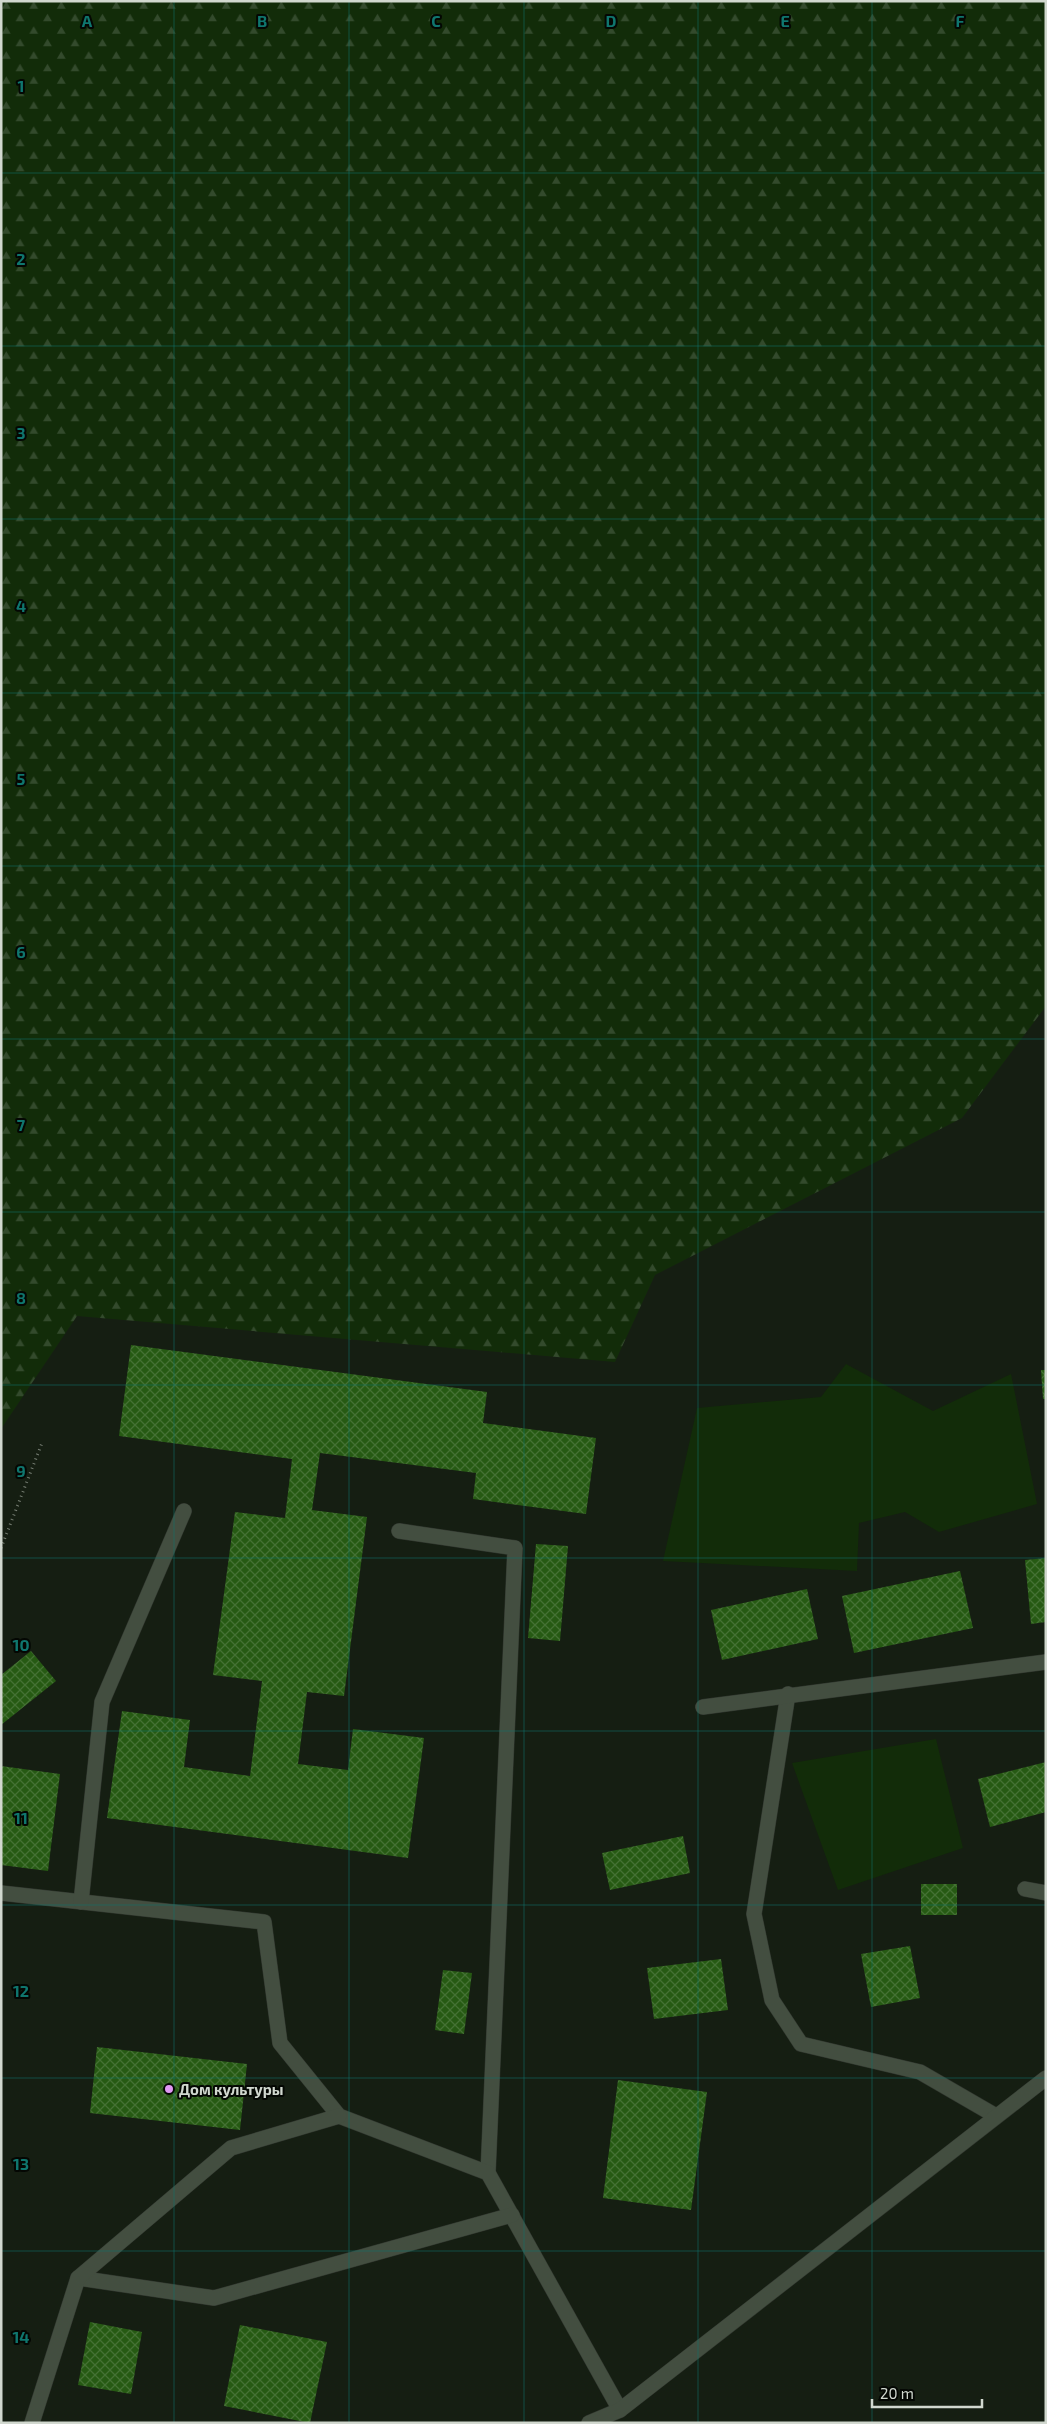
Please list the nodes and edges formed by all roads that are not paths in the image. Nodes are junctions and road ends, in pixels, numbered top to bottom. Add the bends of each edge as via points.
1 (184, 1511) dead end
2 (399, 1531) dead end
3 (1046, 1662) edge
4 (788, 1694) junction
5 (703, 1707) dead end
6 (1025, 1889) dead end
7 (1, 1893) edge
8 (1046, 1893) edge
9 (81, 1902) junction
10 (1046, 2078) edge
11 (338, 2116) junction
12 (996, 2116) junction
13 (488, 2173) junction
14 (512, 2215) junction
15 (78, 2278) junction
16 (620, 2410) junction
17 (32, 2423) edge
18 (589, 2423) edge

1 - 9 street via 102,1702
2 - 13 street via 515,1548
3 - 4 street
4 - 5 street
4 - 12 street via 754,1914 772,2000 801,2044 920,2072
6 - 8 street
7 - 9 street
9 - 11 street via 264,1922 280,2043
10 - 12 street
11 - 13 street
11 - 15 street via 231,2148
12 - 16 street
13 - 14 street
14 - 15 street via 214,2298
14 - 16 street
15 - 17 street
16 - 18 street

